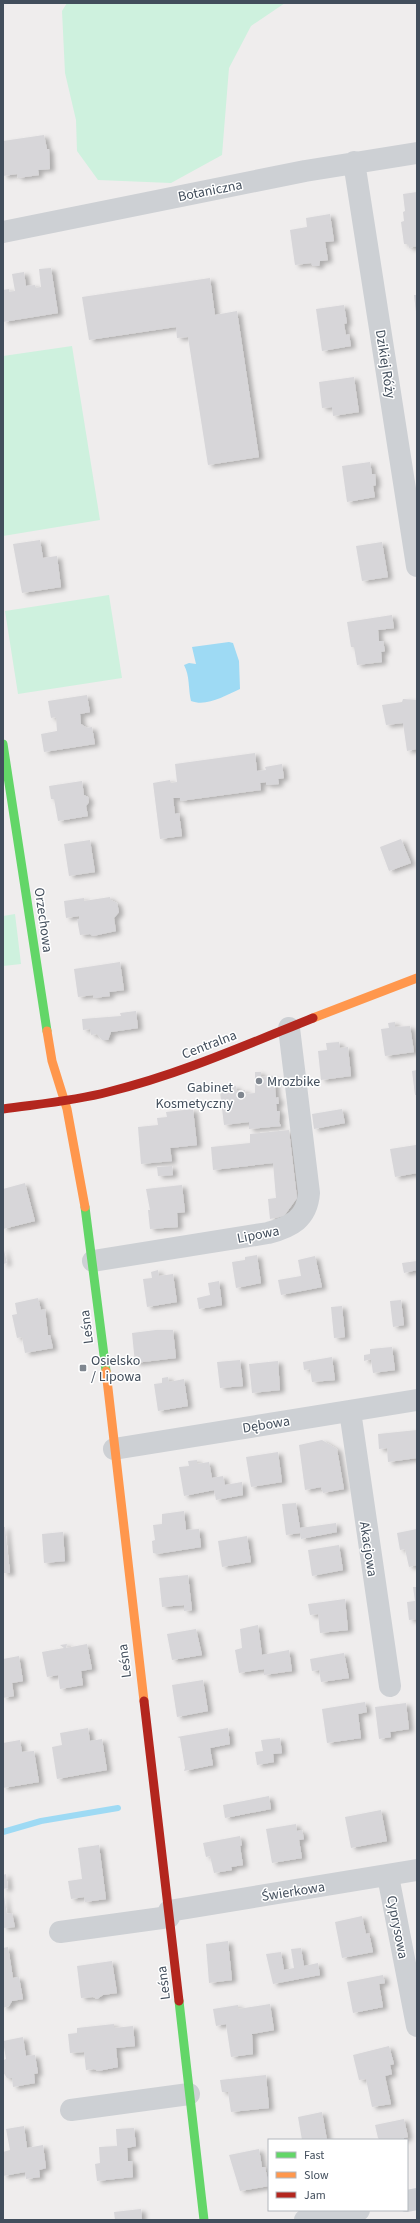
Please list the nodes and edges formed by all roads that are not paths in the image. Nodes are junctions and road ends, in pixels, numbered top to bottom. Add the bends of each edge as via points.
1 (417, 153) edge
2 (354, 162) junction
3 (3, 232) edge
4 (417, 566) edge
5 (3, 744) edge
6 (417, 978) edge
7 (289, 1028) junction
8 (64, 1100) junction
9 (3, 1109) edge
10 (93, 1261) junction
11 (417, 1400) edge
12 (350, 1411) junction
13 (114, 1449) junction
14 (390, 1686) dead end
15 (417, 1870) edge
16 (388, 1876) junction
17 (169, 1914) junction
18 (60, 1932) dead end
19 (417, 2026) edge
20 (190, 2094) junction
21 (71, 2110) dead end
22 (353, 2211) edge
23 (204, 2220) edge
24 (305, 2220) edge

1 - 2 street, Botaniczna
2 - 3 street, Botaniczna
2 - 4 street, Dzikiej Róży
5 - 8 street, Orzechowa via 52,1061
6 - 7 street, Centralna
7 - 8 street, Centralna via 132,1086
7 - 10 street, Lipowa via 309,1193 304,1214 285,1228 268,1233
8 - 9 street, Centralna
8 - 10 street, Leśna via 84,1199
10 - 13 street, Leśna
11 - 12 street, Dębowa
12 - 13 street, Dębowa
12 - 14 street, Akacjowa
13 - 17 street, Leśna
15 - 16 street, Świerkowa
16 - 17 street, Świerkowa
16 - 19 street, Cyprysowa
17 - 18 street, Świerkowa
17 - 20 street, Leśna
20 - 21 street
20 - 23 street, Leśna
22 - 24 street

